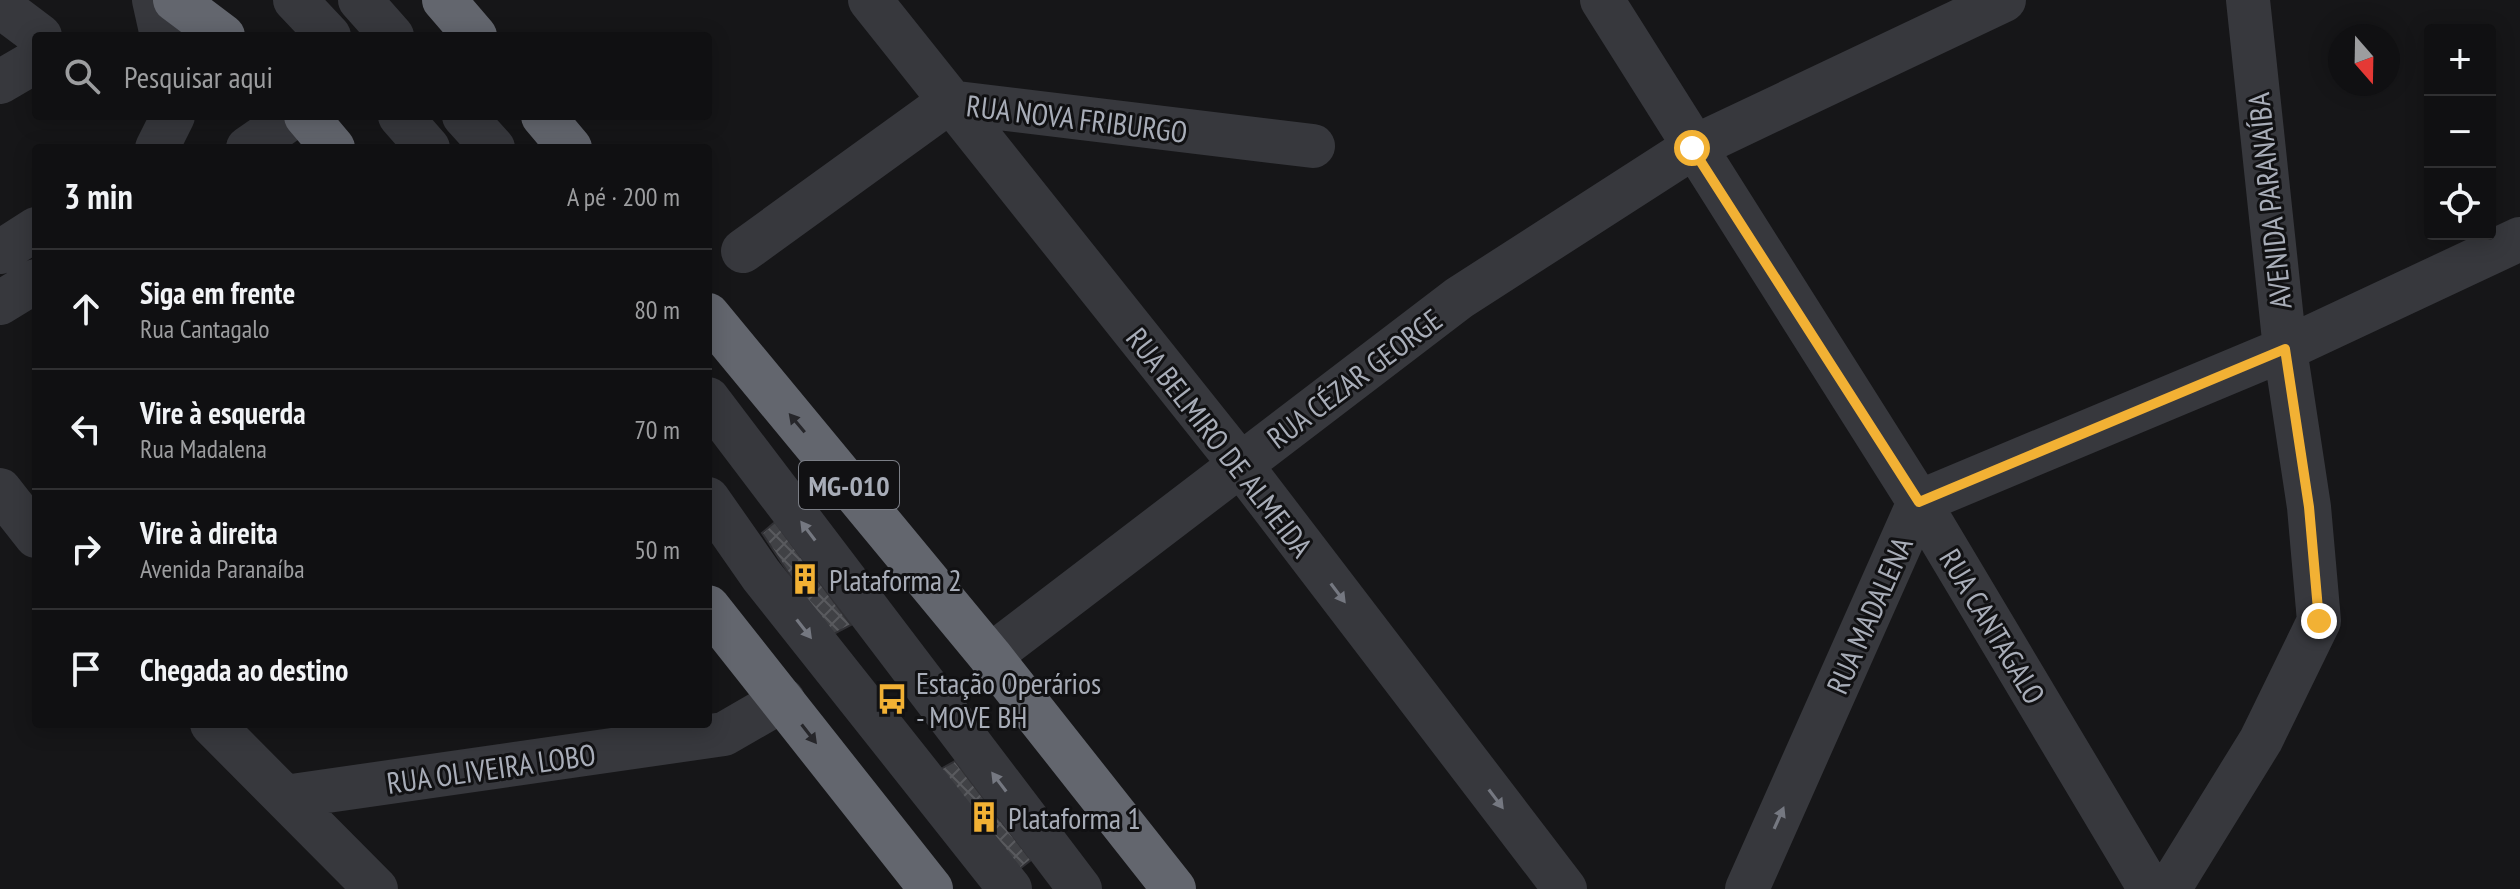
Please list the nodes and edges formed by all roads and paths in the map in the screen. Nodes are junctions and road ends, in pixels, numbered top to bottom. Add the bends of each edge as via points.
1 (154, 0) edge
2 (175, 0) edge
3 (295, 0) edge
4 (360, 0) edge
5 (444, 0) edge
6 (870, 0) edge
7 (1602, 0) edge
8 (2004, 0) edge
9 (2248, 0) edge
10 (0, 6) edge
11 (35, 32) edge
12 (161, 32) edge
13 (218, 32) edge
14 (325, 32) edge
15 (388, 32) edge
16 (472, 32) edge
17 (32, 63) edge
18 (0, 82) edge
19 (949, 102) junction
20 (171, 120) edge
21 (288, 120) edge
22 (309, 120) edge
23 (404, 120) edge
24 (468, 120) edge
25 (546, 120) edge
26 (159, 144) edge
27 (254, 144) edge
28 (330, 144) edge
29 (424, 144) edge
30 (489, 144) edge
31 (567, 144) edge
32 (1313, 146) dead end
33 (1692, 148) junction
34 (32, 232) edge
35 (2520, 239) edge
36 (743, 251) dead end
37 (0, 252) edge
38 (32, 283) edge
39 (0, 303) edge
40 (712, 320) edge
41 (2285, 349) junction
42 (712, 404) edge
43 (1240, 464) junction
44 (0, 490) edge
45 (1919, 502) junction
46 (712, 505) edge
47 (32, 531) edge
48 (712, 612) edge
49 (990, 656) junction
50 (783, 700) junction
51 (216, 728) edge
52 (285, 797) junction
53 (376, 889) edge
54 (931, 889) edge
55 (1010, 889) edge
56 (1080, 889) edge
57 (1174, 889) edge
58 (1565, 889) edge
59 (1747, 889) edge
60 (2150, 889) edge
61 (2169, 889) edge

1 - 12 street
2 - 13 highway
3 - 14 street
4 - 15 street
5 - 16 highway
6 - 19 street, RUA BELMIRO DE ALMEIDA
7 - 33 street, RUA CANTAGALO
8 - 33 street
9 - 41 street, AVENIDA PARANAÍBA
10 - 11 street
17 - 18 street
19 - 32 street, RUA NOVA FRIBURGO
19 - 36 street, RUA NOVA FRIBURGO
19 - 43 street, RUA BELMIRO DE ALMEIDA
20 - 26 street
21 - 27 street
22 - 28 highway
23 - 29 street
24 - 30 street
25 - 31 highway
33 - 43 street, RUA CÉZAR GEORGE via 1459,298
33 - 45 street, RUA CANTAGALO
34 - 37 street
35 - 41 street, RUA MADALENA
38 - 39 street
49 -> 40 highway, MG-010
41 - 45 street, RUA MADALENA
41 - 61 street, AVENIDA PARANAÍBA via 2309,507 2319,621 2261,740
56 -> 42 street
43 - 49 street, RUA CÉZAR GEORGE
43 -> 58 street, RUA BELMIRO DE ALMEIDA
44 - 47 street
59 -> 45 street, RUA MADALENA
45 - 60 street, RUA CANTAGALO
46 -> 55 street
48 - 50 highway
49 - 57 highway, MG-010
50 - 52 street, RUA OLIVEIRA LOBO via 724,734
50 -> 54 highway
51 - 52 street
52 - 53 street

